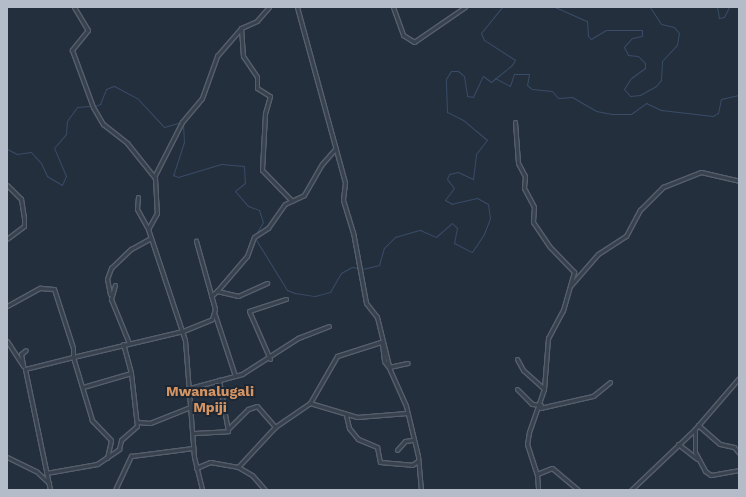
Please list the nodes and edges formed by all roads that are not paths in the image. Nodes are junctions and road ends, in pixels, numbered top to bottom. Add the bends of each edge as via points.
1 (74, 7) edge
2 (269, 7) edge
3 (297, 7) edge
4 (393, 7) edge
5 (465, 7) edge
6 (241, 28) junction
7 (515, 122) dead end
8 (336, 148) junction
9 (154, 177) junction
10 (739, 181) edge
11 (7, 185) edge
12 (138, 197) dead end
13 (292, 201) junction
14 (148, 229) junction
15 (151, 238) junction
16 (7, 239) edge
17 (196, 241) dead end
18 (266, 283) dead end
19 (115, 285) dead end
20 (570, 286) junction
21 (217, 291) junction
22 (110, 294) junction
23 (212, 296) junction
24 (286, 299) dead end
25 (7, 306) edge
26 (215, 315) junction
27 (329, 326) dead end
28 (183, 330) junction
29 (7, 341) edge
30 (129, 343) junction
31 (382, 343) junction
32 (123, 344) junction
33 (26, 350) dead end
34 (73, 357) junction
35 (270, 359) junction
36 (517, 359) dead end
37 (408, 363) dead end
38 (24, 367) junction
39 (389, 368) junction
40 (131, 373) junction
41 (235, 376) junction
42 (739, 378) edge
43 (219, 380) junction
44 (610, 382) dead end
45 (83, 387) junction
46 (190, 388) junction
47 (517, 389) dead end
48 (544, 389) junction
49 (310, 403) junction
50 (540, 406) junction
51 (190, 407) junction
52 (407, 413) junction
53 (346, 415) junction
54 (137, 422) junction
55 (698, 425) junction
56 (275, 427) junction
57 (228, 429) junction
58 (695, 429) junction
59 (194, 433) junction
60 (412, 440) junction
61 (678, 444) junction
62 (193, 448) junction
63 (397, 450) dead end
64 (739, 453) edge
65 (7, 457) edge
66 (107, 458) junction
67 (697, 459) junction
68 (418, 461) junction
69 (238, 467) junction
70 (196, 468) junction
71 (739, 470) edge
72 (46, 472) junction
73 (537, 474) junction
74 (49, 483) junction
75 (50, 490) edge
76 (115, 490) edge
77 (202, 490) edge
78 (265, 490) edge
79 (421, 490) edge
80 (538, 490) edge
81 (578, 490) edge
82 (631, 490) edge

1 - 9 street via 88,30 72,50 93,107 103,124 127,143
2 - 6 street via 257,21
3 - 8 street
4 - 5 street via 403,35 411,42
6 - 9 street via 217,56 202,98 182,122
6 - 13 street via 244,59 257,77 257,88 270,96 265,114 262,170
7 - 20 street via 518,163 525,176 524,188 534,207 533,222 556,255 573,269
8 - 13 street via 322,164 304,195
8 - 31 street via 364,295 377,317
9 - 14 street via 157,213
10 - 20 street via 701,172 663,187 640,210 626,236 598,254
11 - 16 street via 21,199 24,226
12 - 14 street via 137,209
13 - 21 street via 279,209 268,228 254,237 247,256
14 - 15 street
15 - 22 street via 131,249 111,268 107,279
15 - 28 street
17 - 23 street
18 - 21 street via 238,296
19 - 22 street
20 - 48 street via 548,340
21 - 23 street
22 - 30 street
23 - 26 street
24 - 35 street via 248,311
25 - 34 street via 40,288 54,290
26 - 28 street via 211,320
26 - 41 street
27 - 35 street via 298,338
28 - 30 street
28 - 46 street
29 - 38 street
30 - 32 street
31 - 39 street via 384,361
31 - 49 street via 337,356
32 - 34 street
32 - 40 street
33 - 38 street via 21,354
34 - 38 street
34 - 45 street
35 - 41 street
36 - 48 street via 523,370
37 - 39 street
38 - 72 street
39 - 52 street
40 - 45 street
40 - 54 street
41 - 43 street
42 - 55 street
43 - 46 street
43 - 57 street
44 - 50 street via 593,396
45 - 66 street via 92,420 111,440
46 - 51 street
47 - 50 street via 532,404
48 - 50 street
49 - 53 street
49 - 56 street
50 - 73 street via 531,424 527,444
51 - 54 street via 150,423
51 - 59 street
52 - 53 street via 369,418
52 - 60 street
53 - 68 street via 349,428 358,439 377,447 380,462 412,465
54 - 66 street via 135,430 121,440 119,449
55 - 58 street
55 - 64 street via 720,444 734,447
56 - 57 street via 257,406 244,413
56 - 69 street
57 - 59 street via 226,433
58 - 61 street
58 - 67 street
59 - 62 street
60 - 63 street via 405,441
60 - 68 street
61 - 67 street
61 - 82 street
62 - 70 street
62 - 76 street via 131,456
65 - 74 street via 36,471
66 - 72 street via 89,467
67 - 71 street via 711,475
68 - 79 street
69 - 70 street via 210,462
69 - 78 street via 252,475
70 - 77 street
72 - 74 street
73 - 80 street
73 - 81 street via 552,468
74 - 75 street

